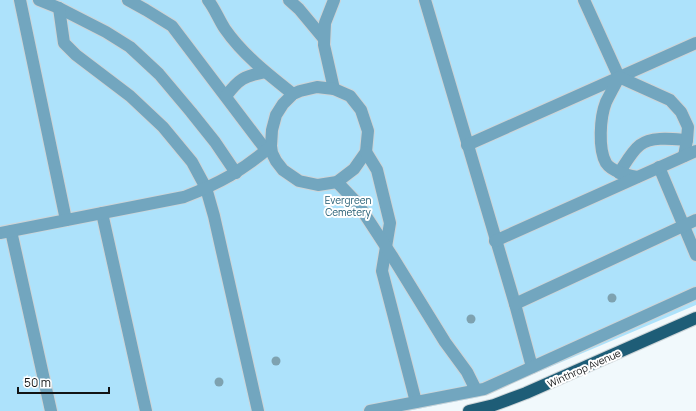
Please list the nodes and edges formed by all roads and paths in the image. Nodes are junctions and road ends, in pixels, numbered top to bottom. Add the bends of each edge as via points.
1 (20, 0) edge
2 (39, 0) edge
3 (128, 0) edge
4 (208, 0) edge
5 (290, 0) edge
6 (334, 0) edge
7 (425, 0) edge
8 (584, 0) edge
9 (59, 8) junction
10 (324, 38) junction
11 (696, 43) edge
12 (265, 72) junction
13 (619, 77) junction
14 (334, 89) junction
15 (293, 94) junction
16 (226, 96) junction
17 (686, 140) junction
18 (467, 145) junction
19 (269, 148) junction
20 (696, 151) edge
21 (366, 152) junction
22 (684, 156) junction
23 (659, 168) junction
24 (236, 173) junction
25 (619, 173) junction
26 (637, 178) junction
27 (337, 182) junction
28 (206, 188) junction
29 (102, 213) junction
30 (66, 220) junction
31 (696, 220) edge
32 (684, 226) junction
33 (5, 232) edge
34 (495, 241) junction
35 (386, 248) junction
36 (696, 255) edge
37 (696, 293) edge
38 (515, 304) junction
39 (696, 318) edge
40 (532, 367) junction
41 (476, 390) junction
42 (416, 402) junction
43 (51, 411) edge
44 (146, 411) edge
45 (258, 411) edge
46 (370, 411) edge
47 (469, 411) edge

1 - 30 lane
2 - 9 lane
3 - 16 lane via 172,26
4 - 12 lane via 239,47
5 - 10 lane
6 - 10 lane via 325,23
7 - 18 lane
8 - 13 lane
9 - 24 lane via 130,47 159,74 215,142
9 - 28 lane via 64,43 130,96 163,127 192,162
10 - 14 lane
11 - 13 lane
12 - 15 lane
12 - 16 lane via 250,75 239,81
13 - 17 lane via 670,100 681,112 688,126
13 - 18 lane
13 - 25 lane via 606,103 601,126 602,152 607,164
14 - 15 lane via 317,87
14 - 21 lane via 350,96 361,110 368,131
15 - 19 lane via 276,115
16 - 19 lane
17 - 22 lane
17 - 25 lane via 653,139 640,145
18 - 34 lane
19 - 24 lane
19 - 27 lane via 283,170 299,181 318,185
20 - 22 lane
21 - 27 lane via 354,169
21 - 35 lane via 377,170 390,223
22 - 23 lane
23 - 26 lane
23 - 32 lane
24 - 28 lane
25 - 26 lane
26 - 34 lane
27 - 35 lane via 358,204
28 - 29 lane via 184,197
28 - 45 lane
29 - 30 lane
29 - 44 lane
30 - 33 lane
31 - 32 lane
32 - 36 lane
32 - 38 lane
33 - 43 lane
34 - 38 lane
35 - 41 lane via 445,342 467,372
35 - 42 lane via 382,272
37 - 40 lane
38 - 40 lane
39 - 47 main road, Winthrop Avenue via 526,393
40 - 41 lane via 484,389
41 - 42 lane
42 - 46 lane

